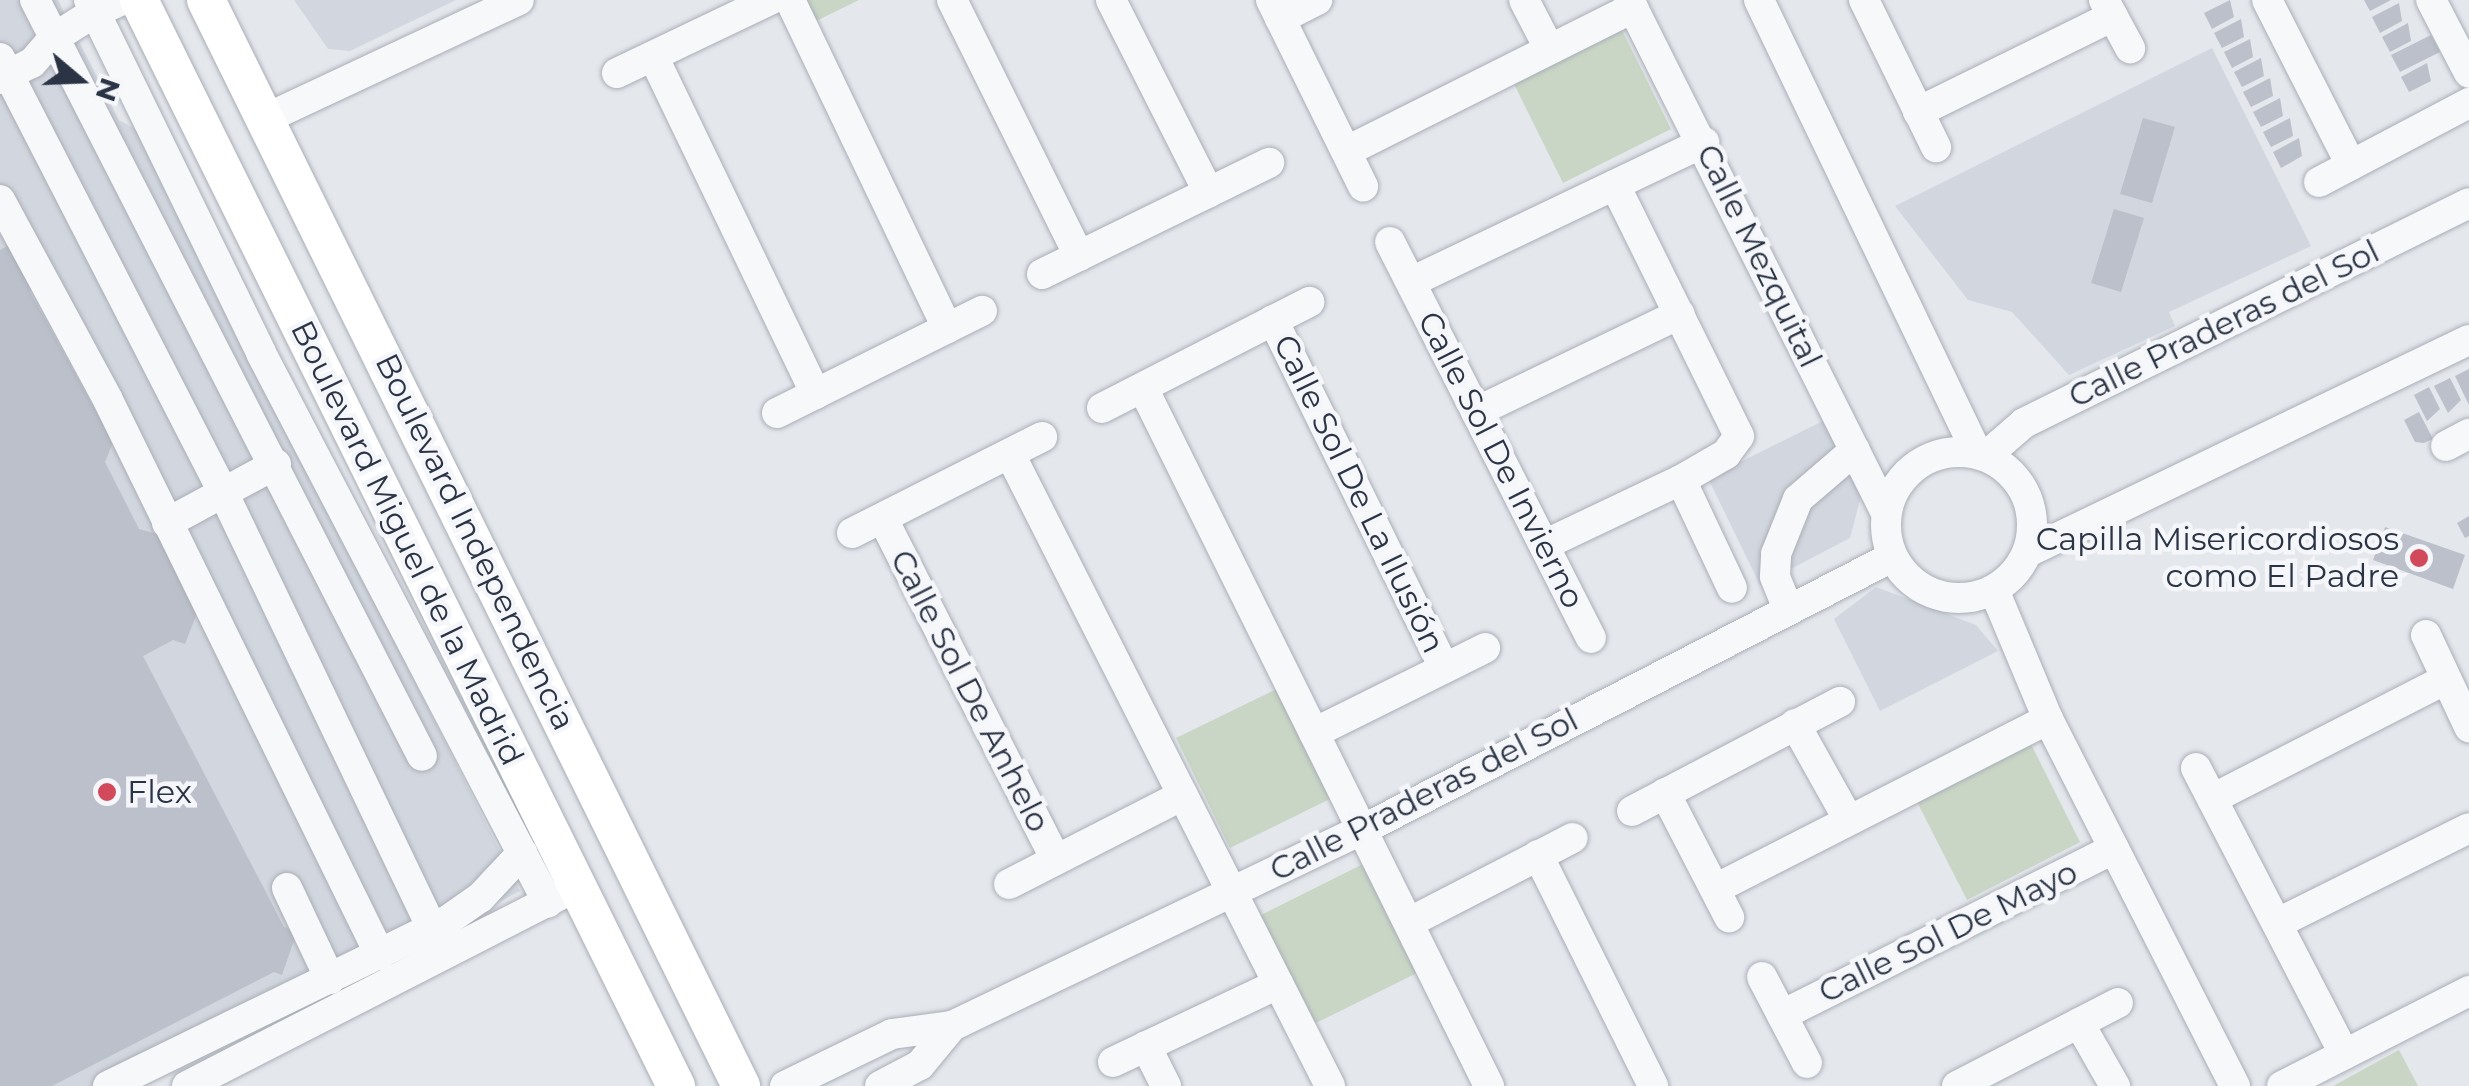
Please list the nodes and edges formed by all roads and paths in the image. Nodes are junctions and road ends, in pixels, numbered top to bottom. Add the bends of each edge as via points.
1 (36, 0) edge
2 (139, 0) edge
3 (206, 0) edge
4 (519, 0) edge
5 (770, 0) edge
6 (790, 0) edge
7 (952, 0) edge
8 (1111, 0) edge
9 (1317, 0) edge
10 (1524, 0) edge
11 (1760, 0) edge
12 (1864, 0) edge
13 (2267, 0) edge
14 (2431, 0) edge
15 (102, 4) edge
16 (1631, 4) edge
17 (2108, 8) edge
18 (1276, 9) edge
19 (162, 46) junction
20 (1549, 48) junction
21 (2130, 48) dead end
22 (60, 51) junction
23 (116, 56) junction
24 (654, 58) junction
25 (10, 69) edge
26 (617, 73) dead end
27 (2469, 73) edge
28 (2469, 103) edge
29 (1918, 112) junction
30 (267, 118) junction
31 (1704, 142) junction
32 (1936, 147) dead end
33 (1347, 151) junction
34 (1269, 163) dead end
35 (2350, 164) junction
36 (2319, 182) dead end
37 (1614, 184) junction
38 (1363, 186) dead end
39 (1209, 193) junction
40 (0, 200) edge
41 (2469, 203) edge
42 (1390, 242) dead end
43 (1080, 256) junction
44 (1042, 274) dead end
45 (1410, 282) junction
46 (1309, 302) dead end
47 (982, 311) dead end
48 (1680, 314) junction
49 (1273, 320) junction
50 (948, 328) junction
51 (2469, 340) edge
52 (1144, 390) junction
53 (816, 394) junction
54 (1102, 408) dead end
55 (1476, 412) junction
56 (778, 413) dead end
57 (1042, 437) dead end
58 (1855, 450) junction
59 (1981, 455) junction
60 (1011, 456) junction
61 (276, 464) junction
62 (1680, 480) junction
63 (223, 492) junction
64 (1886, 513) junction
65 (884, 521) junction
66 (168, 522) junction
67 (852, 532) dead end
68 (1544, 545) junction
69 (2028, 552) junction
70 (1892, 557) junction
71 (1732, 588) dead end
72 (1994, 590) junction
73 (1788, 609) junction
74 (2426, 635) dead end
75 (1591, 638) dead end
76 (1485, 648) dead end
77 (1444, 668) junction
78 (2446, 680) junction
79 (1840, 702) dead end
80 (2048, 719) junction
81 (1796, 724) junction
82 (2469, 727) edge
83 (1314, 732) junction
84 (422, 756) dead end
85 (2196, 768) dead end
86 (1665, 793) junction
87 (1183, 795) junction
88 (2212, 799) junction
89 (1632, 811) dead end
90 (1847, 817) junction
91 (2469, 828) edge
92 (1362, 830) junction
93 (1573, 838) dead end
94 (2114, 849) junction
95 (522, 853) junction
96 (1538, 855) junction
97 (1056, 860) junction
98 (1009, 884) dead end
99 (287, 888) dead end
100 (1231, 890) junction
101 (562, 894) junction
102 (1410, 922) junction
103 (2278, 923) junction
104 (432, 929) junction
105 (380, 955) junction
106 (1762, 978) dead end
107 (330, 979) junction
108 (1278, 984) junction
109 (2469, 991) edge
110 (2118, 1003) dead end
111 (1782, 1015) junction
112 (2080, 1023) junction
113 (952, 1026) junction
114 (1146, 1046) junction
115 (2344, 1054) junction
116 (1113, 1062) dead end
117 (1807, 1063) dead end
118 (108, 1086) edge
119 (187, 1086) edge
120 (676, 1086) edge
121 (741, 1086) edge
122 (786, 1086) edge
123 (880, 1086) edge
124 (1166, 1086) edge
125 (1330, 1086) edge
126 (1489, 1086) edge
127 (1653, 1086) edge
128 (1957, 1086) edge
129 (2115, 1086) edge
130 (2235, 1086) edge
131 (2282, 1086) edge

1 - 22 street
2 - 19 main road, Boulevard Miguel de la Madrid
3 - 30 main road, Boulevard Independencia
4 - 30 street
5 - 24 street
6 - 50 street
7 - 43 street
8 - 39 street
9 - 18 street
10 - 20 street
11 - 59 street
12 - 29 street
13 - 35 street
14 - 27 street
15 - 22 street
15 - 23 street
16 - 20 street
16 - 31 street, Calle Mezquital
17 - 21 street
17 - 29 street
18 - 33 street
19 - 23 street
19 - 101 main road, Boulevard Miguel de la Madrid
20 - 33 street
22 - 23 street
22 - 25 street
22 - 61 street
23 - 95 street via 261,353
24 - 26 street
24 - 53 street
25 - 63 street
28 - 35 street
29 - 32 street
30 - 121 main road, Boulevard Independencia
31 - 37 street, Calle Sol De Invierno
31 - 58 street, Calle Mezquital
33 - 38 street
34 - 39 street
35 - 36 street
37 - 45 street, Calle Sol De Invierno
37 - 48 street
39 - 43 street
40 - 66 street
41 - 59 street, Calle Praderas del Sol via 2024,423
42 - 45 street, Calle Sol De Invierno
43 - 44 street
45 - 55 street, Calle Sol De Invierno
46 - 49 street, Calle Sol De La Ilusión
47 - 50 street
48 - 55 street
48 - 62 street via 1738,436 1726,454
49 - 52 street, Calle Sol De La Ilusión
49 - 77 street, Calle Sol De La Ilusión
50 - 53 street
51 - 69 street
52 - 54 street, Calle Sol De La Ilusión
52 - 83 street
53 - 56 street
55 - 68 street, Calle Sol De Invierno
57 - 60 street, Calle Sol De Anhelo
58 - 64 street, Calle Mezquital
58 - 73 street via 1809,488 1792,514 1775,576
59 - 64 street via 1952,451 1919,464 1894,490
59 - 69 street via 2006,468 2026,496 2033,529
60 - 65 street, Calle Sol De Anhelo
60 - 87 street
61 - 63 street
61 - 84 street
62 - 68 street
62 - 71 street
63 - 66 street
63 - 104 street
64 - 70 street
65 - 67 street, Calle Sol De Anhelo
65 - 97 street, Calle Sol De Anhelo
66 - 105 street
68 - 75 street, Calle Sol De Invierno
69 - 72 street
70 - 72 street via 1906,577 1937,595 1972,598
70 - 73 street, Calle Praderas del Sol
72 - 80 street
73 - 92 street, Calle Praderas del Sol
74 - 78 street
76 - 77 street, Calle Sol De La Ilusión
77 - 83 street, Calle Sol De La Ilusión
78 - 82 street
78 - 88 street
79 - 81 street
80 - 90 street
80 - 94 street
81 - 86 street
81 - 90 street
83 - 92 street
85 - 88 street
86 - 89 street
86 - 90 street via 1722,903
87 - 97 street, Calle Sol De Anhelo
87 - 100 street
88 - 103 street
91 - 103 street
92 - 100 street, Calle Praderas del Sol
92 - 102 street
93 - 96 street
94 - 111 street, Calle Sol De Mayo
94 - 130 street
95 - 101 street
95 - 104 street via 480,898
96 - 102 street
96 - 127 street
97 - 98 street, Calle Sol De Anhelo
99 - 107 street
100 - 108 street
100 - 113 street, Calle Praderas del Sol
101 - 119 street
101 - 120 main road, Boulevard Miguel de la Madrid
102 - 126 street
103 - 115 street
104 - 105 street
105 - 107 street
106 - 111 street, Calle Sol De Mayo
107 - 118 street
108 - 114 street
108 - 125 street
109 - 115 street
110 - 112 street
111 - 117 street, Calle Sol De Mayo
112 - 128 street
112 - 129 street
113 - 122 street via 892,1034
113 - 123 street via 920,1065
114 - 116 street
114 - 124 street
115 - 131 street

